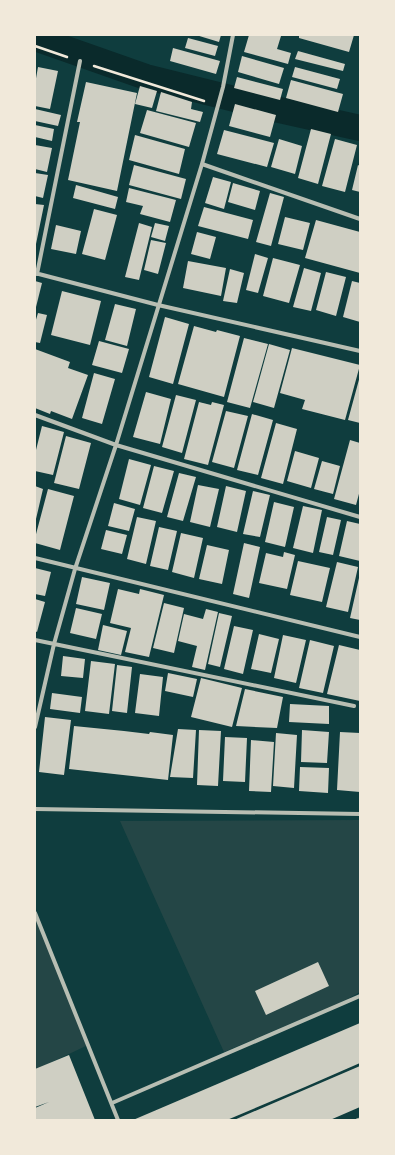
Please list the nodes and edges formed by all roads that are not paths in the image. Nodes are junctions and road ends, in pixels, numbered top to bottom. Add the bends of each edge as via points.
1 (233, 35) edge
2 (80, 61) road end
3 (202, 164) junction
4 (360, 219) edge
5 (36, 274) edge
6 (158, 305) junction
7 (360, 351) edge
8 (35, 415) edge
9 (116, 445) junction
10 (360, 517) edge
11 (35, 558) edge
12 (75, 569) junction
13 (360, 637) edge
14 (35, 640) edge
15 (54, 644) junction
16 (354, 706) dead end
17 (35, 727) edge
18 (35, 809) edge
19 (360, 814) edge
20 (35, 913) edge
21 (360, 996) edge
22 (112, 1103) junction
23 (360, 1119) edge
24 (118, 1120) edge
25 (357, 1120) edge

1 - 3 street via 223,87
2 - 5 street
3 - 4 street
3 - 6 street
5 - 6 street
6 - 7 street
6 - 9 street
8 - 9 street
9 - 10 street
9 - 12 street
11 - 12 street
12 - 13 street
12 - 15 street
14 - 15 street
15 - 16 street
15 - 17 street
18 - 19 street
20 - 22 street
21 - 22 street
22 - 24 street
23 - 25 lane

